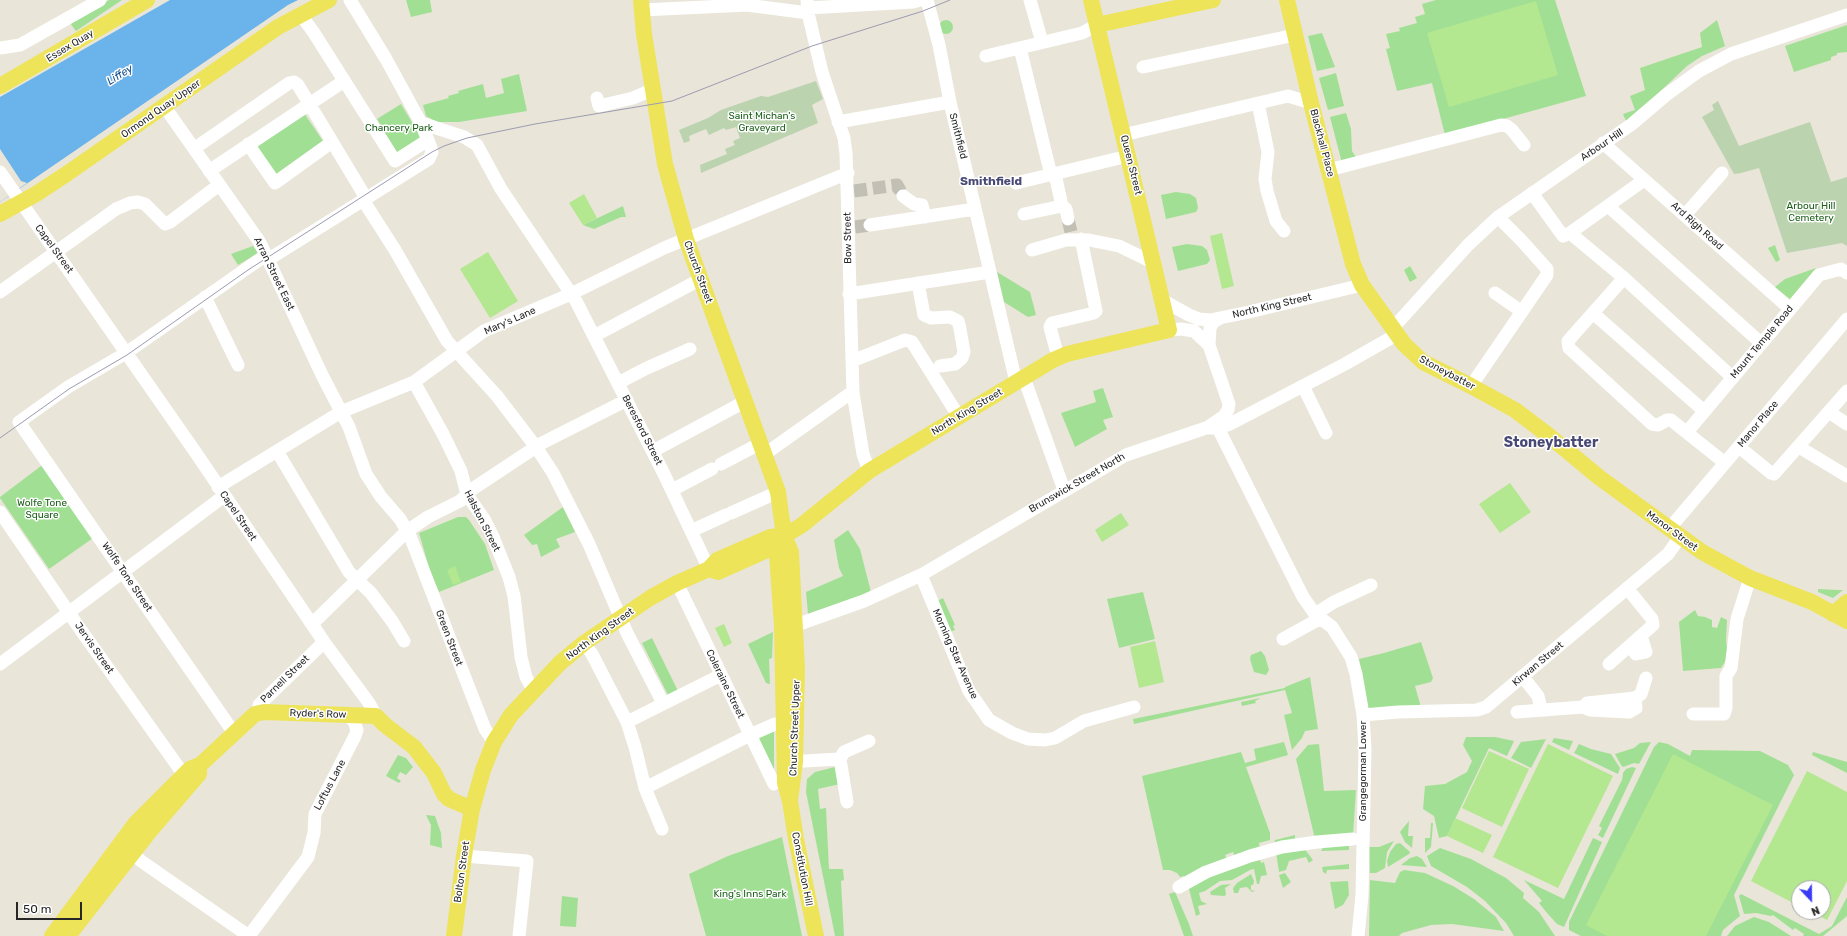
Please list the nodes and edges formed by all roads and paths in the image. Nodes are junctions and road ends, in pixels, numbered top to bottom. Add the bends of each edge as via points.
1 (100, 0) edge
2 (329, 0) edge
3 (350, 0) edge
4 (920, 0) edge
5 (927, 0) edge
6 (1030, 0) edge
7 (1091, 0) edge
8 (1213, 0) edge
9 (1287, 0) edge
10 (141, 1) edge
11 (640, 5) edge
12 (808, 7) edge
13 (301, 15) junction
14 (1847, 15) edge
15 (1097, 24) junction
16 (1295, 35) junction
17 (1042, 42) junction
18 (0, 48) edge
19 (1020, 48) junction
20 (986, 56) dead end
21 (1143, 67) dead end
22 (1305, 78) junction
23 (344, 80) junction
24 (0, 86) edge
25 (654, 89) junction
26 (1288, 96) junction
27 (596, 98) dead end
28 (950, 102) junction
29 (309, 103) junction
30 (1258, 103) junction
31 (1311, 103) junction
32 (164, 106) junction
33 (838, 122) junction
34 (420, 123) junction
35 (1123, 135) junction
36 (332, 142) junction
37 (1603, 143) junction
38 (248, 144) junction
39 (430, 146) junction
40 (1524, 146) dead end
41 (195, 148) junction
42 (1128, 156) junction
43 (1329, 170) junction
44 (209, 171) junction
45 (0, 172) edge
46 (848, 173) junction
47 (1722, 173) dead end
48 (1053, 174) junction
49 (1644, 180) junction
50 (1016, 183) dead end
51 (219, 185) junction
52 (1532, 193) junction
53 (902, 196) tunnel mouth
54 (17, 198) junction
55 (364, 199) junction
56 (1608, 206) junction
57 (976, 209) junction
58 (0, 214) edge
59 (1024, 214) dead end
60 (1685, 215) junction
61 (925, 216) junction
62 (1498, 217) junction
63 (870, 224) tunnel mouth
64 (1284, 231) dead end
65 (1570, 233) junction
66 (1075, 238) junction
67 (686, 239) junction
68 (1032, 250) dead end
69 (56, 252) junction
70 (268, 257) junction
71 (1154, 263) junction
72 (990, 272) junction
73 (1847, 273) edge
74 (1624, 278) junction
75 (701, 279) junction
76 (918, 283) junction
77 (1362, 285) junction
78 (0, 292) edge
79 (1495, 293) dead end
80 (571, 294) junction
81 (849, 294) junction
82 (204, 297) junction
83 (1162, 300) junction
84 (1790, 309) junction
85 (1521, 311) junction
86 (1593, 313) junction
87 (1220, 318) junction
88 (1846, 322) edge
89 (1169, 330) junction
90 (1394, 332) junction
91 (594, 336) junction
92 (1761, 343) junction
93 (1209, 345) junction
94 (690, 349) dead end
95 (456, 350) junction
96 (126, 353) junction
97 (1058, 357) junction
98 (852, 360) junction
99 (238, 365) dead end
100 (940, 366) dead end
101 (1732, 377) junction
102 (1020, 380) junction
103 (414, 382) junction
104 (618, 383) junction
105 (1303, 386) junction
106 (1472, 386) junction
107 (1847, 391) edge
108 (853, 393) junction
109 (627, 400) junction
110 (746, 401) junction
111 (1515, 410) joint
112 (1704, 411) junction
113 (341, 412) junction
114 (1828, 412) junction
115 (959, 417) junction
116 (1847, 424) edge
117 (1212, 428) junction
118 (1686, 432) junction
119 (1326, 433) dead end
120 (536, 447) junction
121 (1739, 447) junction
122 (1799, 447) junction
123 (763, 449) junction
124 (277, 451) junction
125 (653, 451) junction
126 (1725, 462) junction
127 (869, 471) junction
128 (1847, 476) edge
129 (672, 490) junction
130 (1064, 490) junction
131 (221, 491) junction
132 (778, 492) junction
133 (467, 495) junction
134 (0, 512) edge
135 (407, 531) junction
136 (691, 531) junction
137 (1674, 533) junction
138 (784, 536) junction
139 (752, 558) junction
140 (709, 569) junction
141 (123, 572) junction
142 (921, 575) junction
143 (1750, 578) junction
144 (357, 579) junction
145 (677, 583) junction
146 (778, 584) junction
147 (1371, 585) dead end
148 (1627, 588) junction
149 (1847, 602) edge
150 (69, 612) junction
151 (1833, 614) junction
152 (1318, 616) junction
153 (621, 618) junction
154 (314, 621) junction
155 (1847, 621) edge
156 (789, 625) junction
157 (1283, 639) dead end
158 (404, 641) dead end
159 (324, 642) junction
160 (584, 643) junction
161 (1, 660) edge
162 (1609, 664) dead end
163 (721, 675) junction
164 (1523, 677) junction
165 (1646, 678) dead end
166 (533, 690) junction
167 (663, 704) junction
168 (1134, 707) dead end
169 (1541, 709) junction
170 (1517, 712) dead end
171 (259, 713) junction
172 (1693, 714) dead end
173 (347, 715) junction
174 (1363, 715) junction
175 (376, 716) junction
176 (626, 722) junction
177 (790, 724) junction
178 (234, 733) junction
179 (750, 735) junction
180 (869, 741) dead end
181 (494, 742) junction
182 (840, 759) junction
183 (789, 762) junction
184 (187, 779) junction
185 (774, 784) dead end
186 (645, 788) junction
187 (790, 801) joint
188 (847, 802) dead end
189 (472, 809) junction
190 (136, 824) junction
191 (662, 829) dead end
192 (1353, 839) dead end
193 (132, 853) junction
194 (464, 856) junction
195 (1179, 887) dead end
196 (52, 936) edge
197 (68, 936) edge
198 (249, 936) edge
199 (454, 936) edge
200 (518, 936) edge
201 (816, 936) edge
202 (1358, 936) edge

1 - 18 street via 20,45
2 - 13 main road, Ormond Quay Upper
3 - 34 street via 386,59
4 - 12 street
5 - 28 street, Smithfield
6 - 17 street
7 - 15 main road, Queen Street
8 - 15 main road
9 - 16 main road, Blackhall Place
10 - 24 main road, Essex Quay
11 - 12 street
11 - 25 main road, Church Street
12 - 33 street, Bow Street via 823,77
13 - 23 street
13 - 32 main road, Ormond Quay Upper via 278,27
14 - 37 street, Arbour Hill via 1716,61
15 - 17 street via 1082,33
15 - 35 main road, Queen Street
16 - 21 street
16 - 22 main road, Blackhall Place
17 - 19 street
19 - 20 street
19 - 48 street
22 - 26 street
22 - 31 main road, Blackhall Place
23 - 29 street
23 - 39 street via 395,161
25 - 27 street via 640,96 599,106
25 - 67 main road, Church Street via 665,164
26 - 30 street
26 - 31 street
28 - 33 street
28 - 57 street, Smithfield
29 - 36 street
29 - 38 street
29 - 41 street via 298,85 294,82 289,83
30 - 35 street
30 - 64 street via 1268,152 1265,179 1267,191 1276,221
31 - 43 main road, Blackhall Place
32 - 41 street, Arran Street East
32 - 54 main road, Ormond Quay Upper via 65,175
33 - 46 street, Bow Street via 844,138
34 - 39 street
34 - 80 street, Beresford Street via 464,137 477,145 501,189
35 - 42 main road, Queen Street
36 - 38 street via 275,183
36 - 55 street
37 - 49 street, Ard Righ Road
37 - 52 street, Arbour Hill
38 - 44 street
39 - 55 street via 429,159
40 - 43 street via 1512,130 1501,125
41 - 44 street, Arran Street East
42 - 48 street
42 - 71 main road, Queen Street
43 - 77 main road, Blackhall Place via 1353,264
44 - 51 street, Arran Street East
45 - 54 street, Capel Street
46 - 67 street, Mary's Lane
46 - 81 street, Bow Street via 851,192
47 - 60 street
48 - 50 street
48 - 59 street via 1065,211
49 - 56 street
49 - 60 street, Ard Righ Road
51 - 69 street via 166,224 149,207 138,202 130,203 116,209
51 - 70 street, Arran Street East
52 - 62 street, Arbour Hill
52 - 65 street via 1560,233 1563,236
53 - 61 street via 914,204 922,205
54 - 58 main road, Ormond Quay Upper
54 - 69 street, Capel Street
55 - 70 street
55 - 95 street via 447,341
56 - 65 street
56 - 92 street
57 - 61 street
57 - 72 street, Smithfield
60 - 84 street, Ard Righ Road
61 - 63 street
62 - 85 street via 1547,271 1547,275
62 - 90 street, Arbour Hill via 1468,245
65 - 74 street
66 - 68 street
66 - 71 street via 1119,246
66 - 97 street via 1096,311 1052,323 1050,327
67 - 75 main road, Church Street
67 - 80 street, Mary's Lane
69 - 78 street
69 - 96 street, Capel Street
70 - 82 street
70 - 113 street, Arran Street East
71 - 83 main road, Queen Street
72 - 76 street
72 - 102 street, Smithfield via 1001,325
73 - 84 street, Mount Temple Road via 1841,269 1819,275
74 - 86 street
74 - 101 street
75 - 91 street
75 - 110 main road, Church Street
76 - 81 street
76 - 100 street via 924,315 931,318 950,317 958,321 964,352 962,358 955,364
77 - 87 street, North King Street
77 - 90 main road, Stoneybatter
79 - 85 street
80 - 91 street, Beresford Street
80 - 95 street, Mary's Lane via 490,328
81 - 98 street, Bow Street
82 - 96 street
82 - 99 street
83 - 87 street, North King Street via 1199,319
83 - 89 main road, Queen Street
84 - 92 street, Mount Temple Road
85 - 106 street
86 - 112 street
86 - 118 street via 1568,341 1576,356 1652,424 1658,425 1671,420
87 - 93 street via 1213,322 1210,328
88 - 121 street, Manor Place
89 - 93 street via 1194,331
89 - 97 main road, North King Street
90 - 105 street, Brunswick Street North via 1366,353
90 - 106 main road, Stoneybatter via 1423,362
91 - 104 street, Beresford Street
92 - 101 street, Mount Temple Road
93 - 117 street via 1229,404 1224,416
94 - 104 street
95 - 103 street, Mary's Lane
95 - 120 street via 497,396
96 - 131 street, Capel Street
96 - 141 street, Wolfe Tone Street via 68,388 19,422
97 - 102 main road, North King Street
98 - 108 street, Bow Street
98 - 115 street via 912,342
101 - 112 street, Mount Temple Road
102 - 115 main road, North King Street
102 - 130 street, Smithfield
103 - 113 street, Mary's Lane
103 - 133 street, Halston Street via 461,471
104 - 109 street, Beresford Street
105 - 117 street, Brunswick Street North via 1246,416
105 - 119 street
106 - 111 main road, Stoneybatter
107 - 114 street
108 - 123 street
108 - 127 street, Bow Street via 863,454
109 - 120 street
109 - 125 street, Beresford Street
110 - 123 main road, Church Street
110 - 125 street
111 - 137 main road, Manor Street
112 - 118 street, Mount Temple Road
113 - 124 street, Mary's Lane
113 - 135 street, Arran Street East via 370,482
114 - 116 street
114 - 122 street
115 - 127 main road, North King Street
117 - 130 street, Brunswick Street North via 1126,454
117 - 152 street, Grangegorman Lower via 1303,597
118 - 126 street
120 - 133 street
120 - 153 street via 553,473 590,544
121 - 122 street via 1774,474
121 - 126 street, Manor Place
122 - 128 street
123 - 129 street via 717,467
123 - 132 main road, Church Street
124 - 131 street, Mary's Lane
124 - 144 street via 349,572
125 - 129 street, Beresford Street
126 - 137 street, Manor Place
127 - 138 main road, North King Street via 802,525
129 - 136 street, Beresford Street
130 - 142 street, Brunswick Street North
131 - 141 street, Mary's Lane
131 - 154 street, Capel Street
132 - 136 street
132 - 138 main road, Church Street
133 - 135 street
133 - 166 street, Halston Street via 484,519 509,577 514,596 521,657 526,677
134 - 150 street, Jervis Street
135 - 144 street
135 - 181 street, Green Street via 485,730
136 - 140 street, Beresford Street
137 - 143 main road, Manor Street via 1702,552
137 - 148 street, Kirwan Street via 1668,554
138 - 139 main road, North King Street via 774,547
138 - 140 main road, North King Street via 770,537 717,560
138 - 146 main road, Church Street Upper via 777,554
138 - 156 main road, Church Street Upper via 791,555
139 - 140 main road, North King Street via 718,572
139 - 146 main road via 760,559 766,564
140 - 145 main road, North King Street
141 - 150 street, Mary's Lane
141 - 178 street, Wolfe Tone Street
142 - 156 street, Brunswick Street North via 864,601 802,623
142 - 168 street, Morning Star Avenue via 969,691 989,720 1028,739 1045,740 1055,738 1084,721
143 - 151 main road, Manor Street via 1812,602
143 - 172 street via 1737,619 1731,668 1726,676 1724,714
144 - 154 street
144 - 158 street via 371,593
145 - 153 main road, North King Street
145 - 163 street, Coleraine Street
146 - 156 main road, Church Street Upper
147 - 152 street via 1334,602
148 - 162 street via 1652,619 1653,625 1642,636 1646,652 1636,654 1630,646
148 - 164 street, Kirwan Street
149 - 151 main road
150 - 161 street, Mary's Lane
150 - 184 street, Jervis Street
151 - 155 main road, Manor Street
152 - 157 street
152 - 174 street, Grangegorman Lower via 1332,627 1351,657
153 - 160 main road, North King Street
153 - 167 street
154 - 159 street, Capel Street
156 - 177 main road, Church Street Upper
159 - 171 street, Parnell Street via 259,705
159 - 175 street, Capel Street
160 - 166 main road, North King Street
160 - 176 street
163 - 167 street
163 - 179 street, Coleraine Street
164 - 169 street via 1538,696
164 - 174 street, Kirwan Street via 1486,707 1477,710
165 - 169 street via 1641,694 1635,698 1588,703 1583,707
166 - 181 main road, North King Street via 511,715
167 - 176 street
169 - 170 street
171 - 173 main road, Ryder's Row
171 - 178 main road, Parnell Street via 251,716
173 - 175 main road, Ryder's Row
173 - 198 street, Loftus Lane via 354,721 355,736 315,814 314,833 308,857
174 - 202 street, Grangegorman Lower via 1365,749 1362,895
175 - 189 main road, Capel Street via 414,747 434,773 448,799
176 - 186 street
177 - 179 street via 775,724
177 - 183 main road, Church Street Upper
178 - 184 main road, Parnell Street via 200,765 199,774
179 - 185 street, Coleraine Street
179 - 186 street
180 - 182 street via 844,752
181 - 189 main road, North King Street
182 - 183 street
182 - 188 street
183 - 187 main road, Church Street Upper via 785,783
184 - 190 main road, Parnell Street
184 - 193 main road, Parnell Street
186 - 191 street
187 - 201 main road, Constitution Hill
189 - 194 main road, Bolton Street
190 - 193 street, Parnell Street
190 - 196 main road, Parnell Street
192 - 195 street via 1317,842 1262,852 1206,872
193 - 197 main road, Parnell Street
193 - 198 street
194 - 199 main road, Bolton Street
194 - 200 street via 527,861

